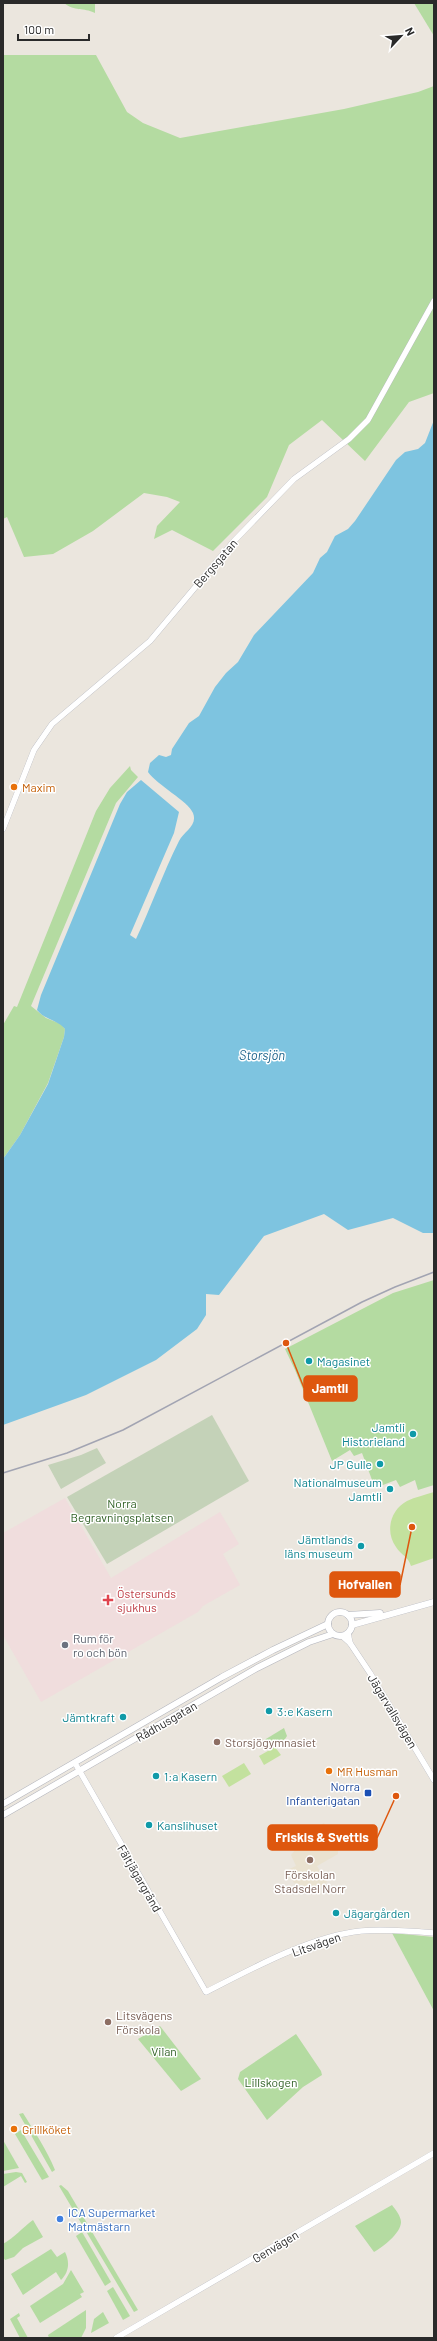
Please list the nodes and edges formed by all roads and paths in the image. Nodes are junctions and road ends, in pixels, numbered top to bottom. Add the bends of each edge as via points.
1 (434, 301) edge
2 (3, 829) edge
3 (434, 1602) edge
4 (394, 1612) junction
5 (348, 1615) junction
6 (328, 1624) junction
7 (352, 1625) junction
8 (333, 1634) junction
9 (345, 1634) junction
10 (74, 1763) junction
11 (79, 1770) junction
12 (434, 1780) edge
13 (3, 1804) edge
14 (3, 1816) edge
15 (434, 1933) edge
16 (206, 1992) joint
17 (434, 2153) edge
18 (116, 2338) edge

1 - 2 street, Bergsgatan via 368,420 349,439 290,483 234,541 150,641 52,724 34,750
3 - 4 main road
4 - 5 main road
4 - 7 main road
5 - 6 main road via 335,1613 330,1617
5 - 7 main road
6 - 8 main road
6 - 10 main road, Rådhusgatan via 229,1674
7 - 9 main road
8 - 9 main road
8 - 11 main road, Rådhusgatan via 309,1642 257,1668
9 - 12 street, Jägarvallsvägen
10 - 11 street, Fältjägargränd
10 - 13 main road, Rådhusgatan
11 - 14 main road, Rådhusgatan
11 - 16 street, Fältjägargränd
15 - 16 street, Litsvägen via 360,1931 327,1938 258,1966
17 - 18 street, Genvägen

